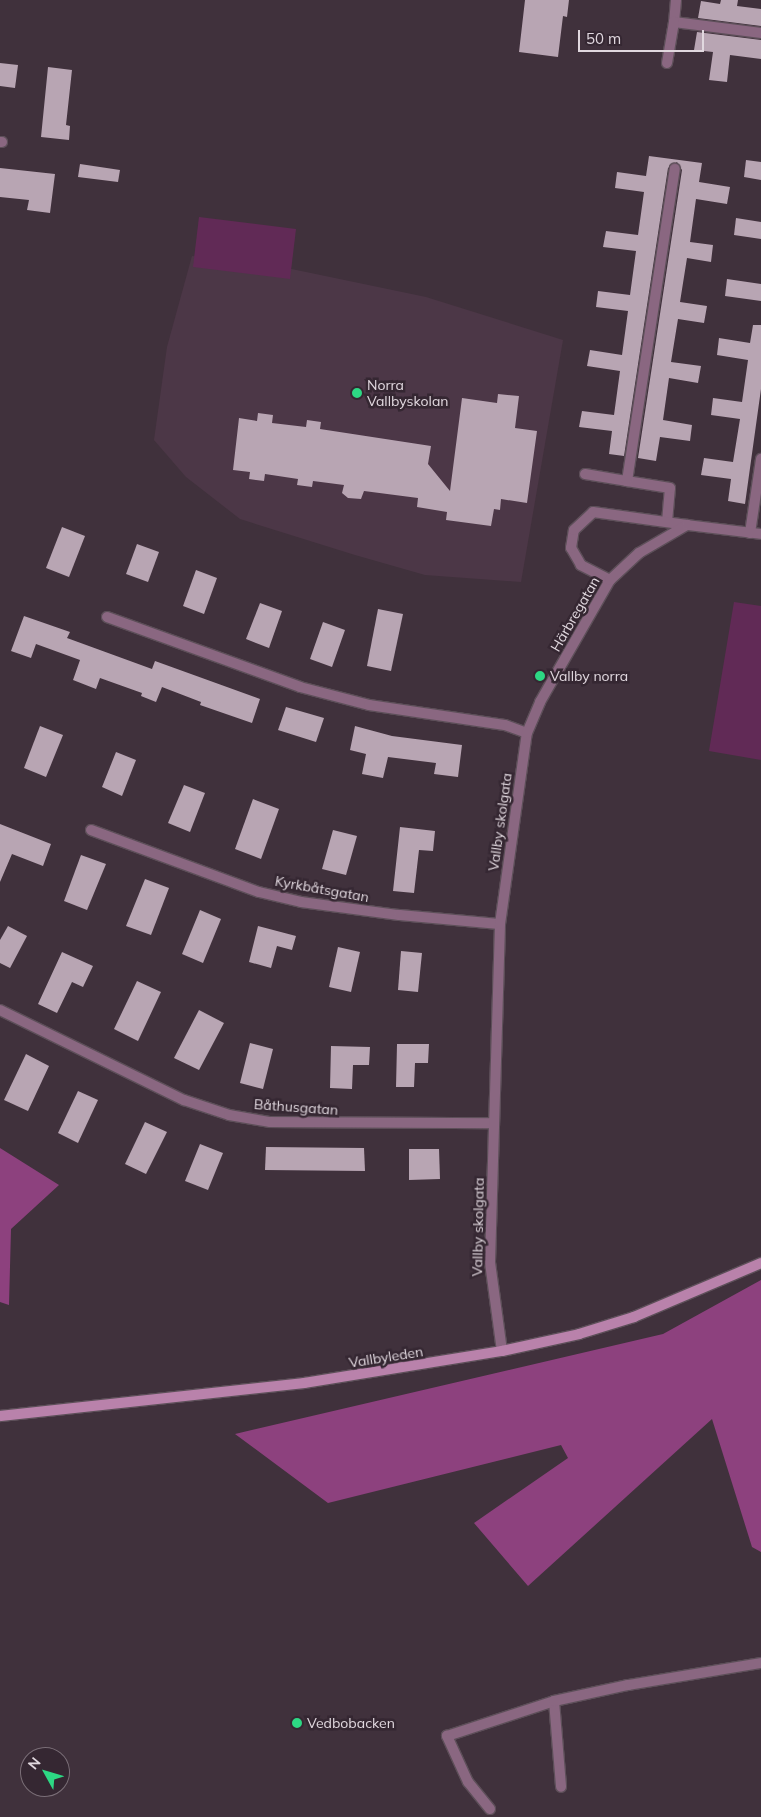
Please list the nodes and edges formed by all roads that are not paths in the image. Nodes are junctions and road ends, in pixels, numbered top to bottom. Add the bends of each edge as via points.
1 (676, 0) edge
2 (674, 22) junction
3 (761, 33) edge
4 (667, 64) dead end
5 (675, 169) dead end
6 (761, 459) edge
7 (585, 474) dead end
8 (628, 481) junction
9 (666, 522) junction
10 (687, 525) junction
11 (750, 533) junction
12 (761, 534) edge
13 (610, 580) junction
14 (107, 617) dead end
15 (527, 733) junction
16 (90, 830) dead end
17 (500, 924) junction
18 (0, 1010) edge
19 (494, 1123) junction
20 (761, 1263) edge
21 (502, 1351) junction
22 (0, 1416) edge
23 (761, 1663) edge
24 (554, 1701) junction
25 (561, 1787) dead end
26 (490, 1809) dead end

1 - 2 street
2 - 3 street
2 - 4 street
5 - 8 street
6 - 11 street
7 - 8 street
8 - 9 street via 670,488
9 - 10 street
9 - 13 street via 593,512 574,530 571,548 581,565
10 - 11 street
10 - 13 street, Härbregatan via 639,553
11 - 12 street
13 - 15 street, Härbregatan via 540,702
14 - 15 street via 300,687 369,705 504,724
15 - 17 street, Vallby skolgata
16 - 17 street, Kyrkbåtsgatan via 259,892 301,902 399,916
17 - 19 street, Vallby skolgata
18 - 19 street, Båthusgatan via 184,1100 229,1115 270,1122
19 - 21 street, Vallby skolgata via 490,1262
20 - 21 main road, Vallbyleden via 634,1317 579,1334
21 - 22 main road, Vallbyleden via 304,1383
23 - 24 street
24 - 25 street
24 - 26 street via 447,1736 468,1782

